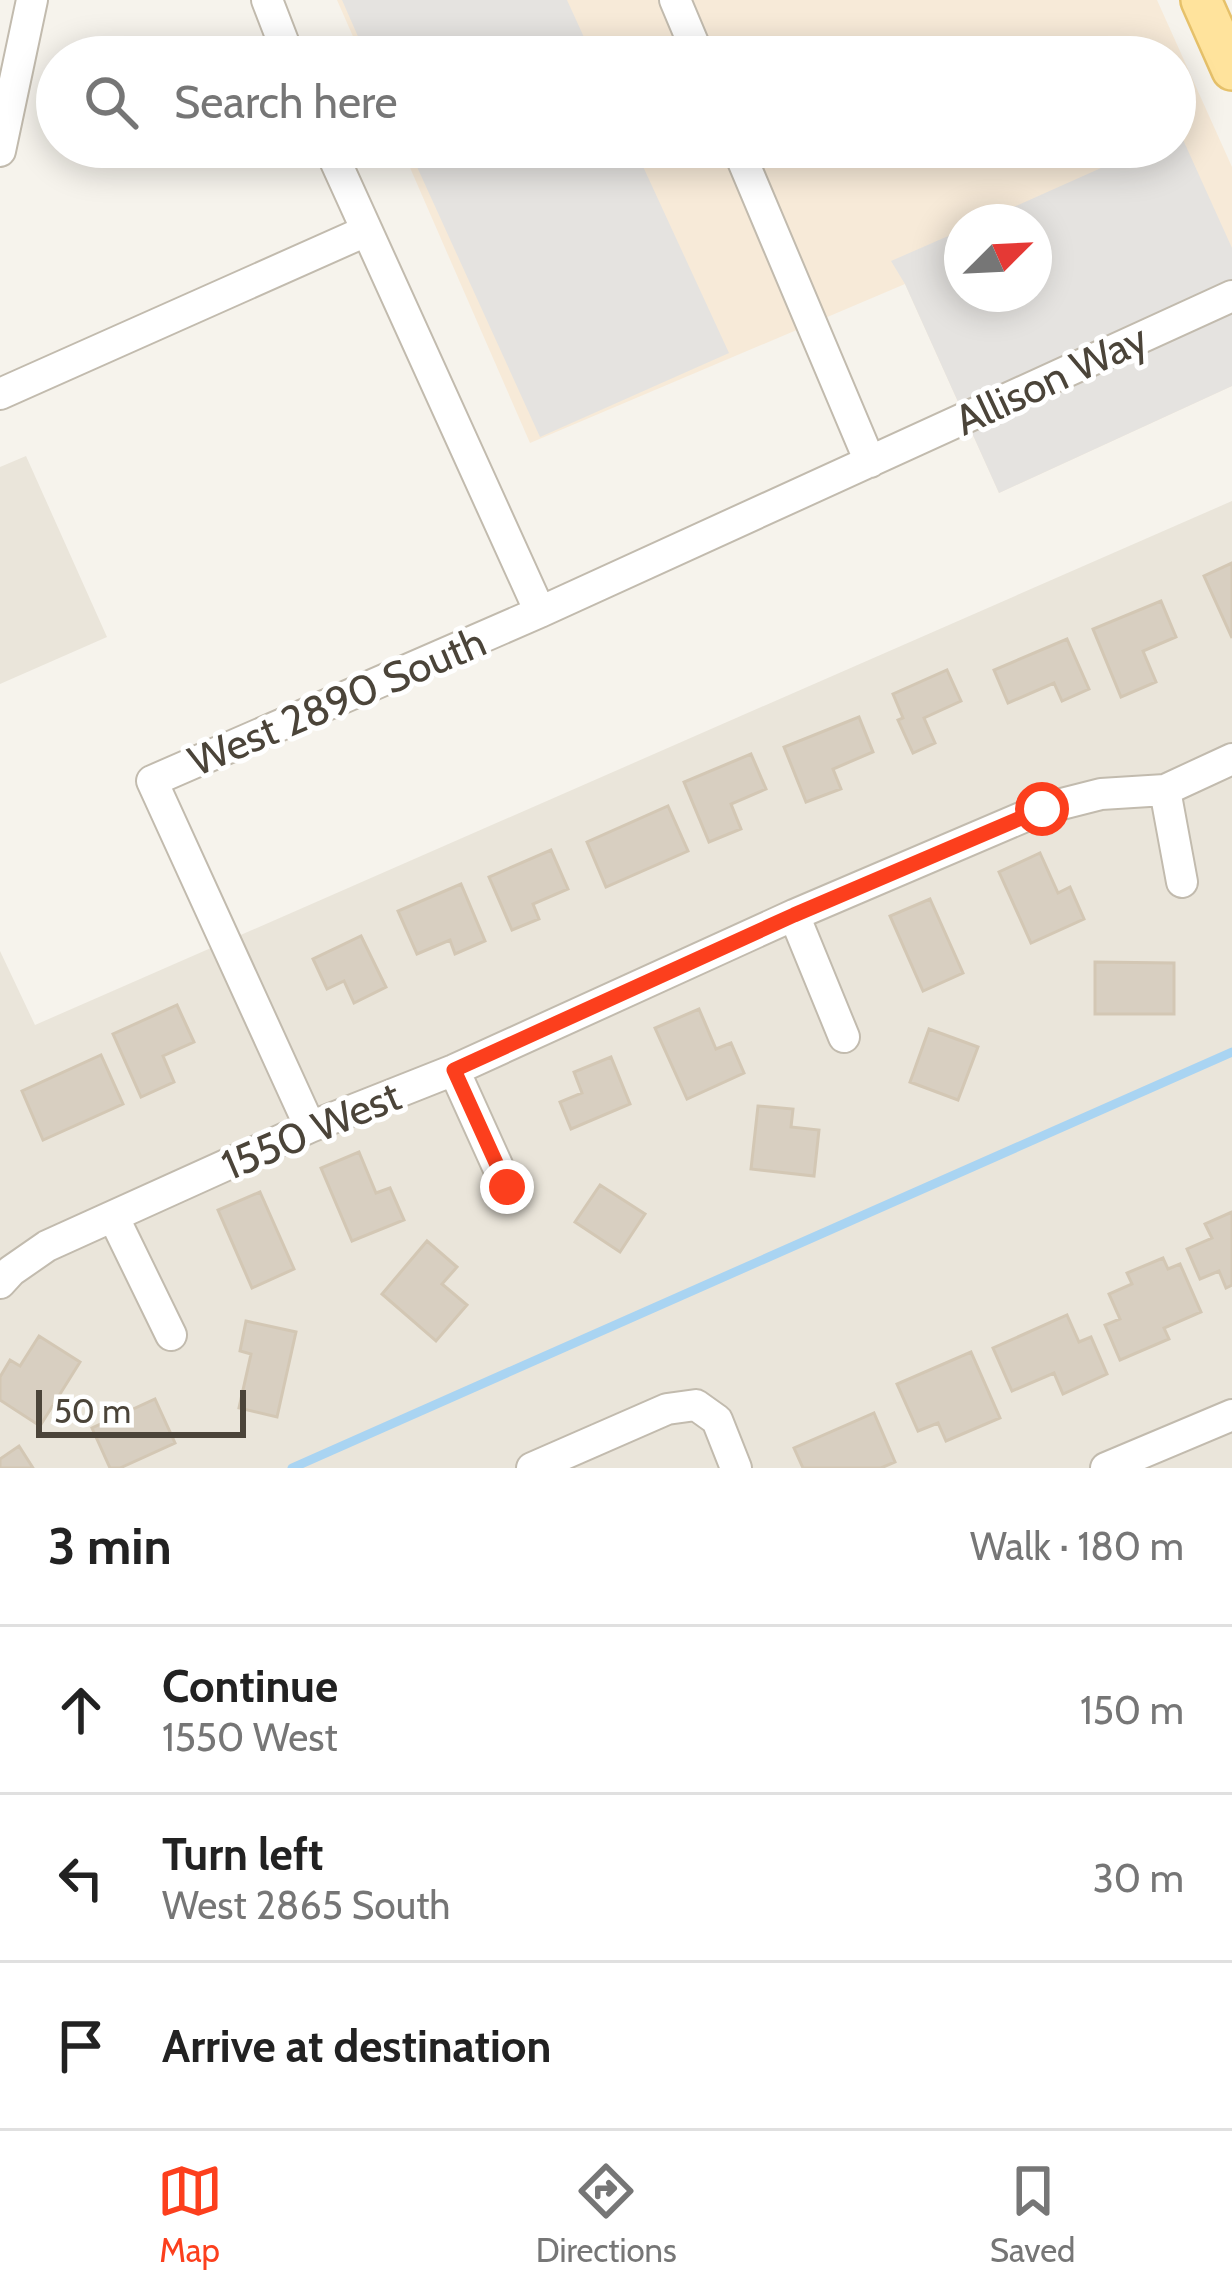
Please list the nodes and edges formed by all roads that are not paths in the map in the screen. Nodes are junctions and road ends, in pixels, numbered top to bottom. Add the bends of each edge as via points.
1 (32, 0) edge
2 (267, 0) edge
3 (675, 0) edge
4 (1201, 0) edge
5 (281, 36) edge
6 (690, 36) edge
7 (1232, 70) edge
8 (0, 151) edge
9 (338, 168) edge
10 (746, 168) edge
11 (366, 231) junction
12 (1232, 296) edge
13 (0, 394) edge
14 (870, 462) junction
15 (540, 612) junction
16 (1232, 759) edge
17 (1166, 790) junction
18 (1182, 882) dead end
19 (794, 915) junction
20 (844, 1037) dead end
21 (454, 1070) junction
22 (310, 1127) junction
23 (507, 1187) dead end
24 (114, 1218) junction
25 (0, 1283) edge
26 (171, 1335) dead end
27 (1232, 1415) edge
28 (532, 1468) edge
29 (736, 1468) edge
30 (1106, 1468) edge

1 - 8 street
2 - 5 street
3 - 6 street
4 - 7 main road
9 - 11 street
10 - 14 street
11 - 13 street
11 - 15 street
12 - 14 street, Allison Way
14 - 15 street, Allison Way
15 - 22 street, West 2890 South via 152,781
16 - 17 street, 1550 West
17 - 18 street
17 - 19 street, 1550 West via 1042,809
19 - 20 street
19 - 21 street, 1550 West
21 - 22 street, 1550 West
21 - 23 street
22 - 24 street, 1550 West
24 - 25 street, 1550 West via 47,1246
24 - 26 street
27 - 30 street
28 - 29 street via 667,1408 696,1405 717,1420

